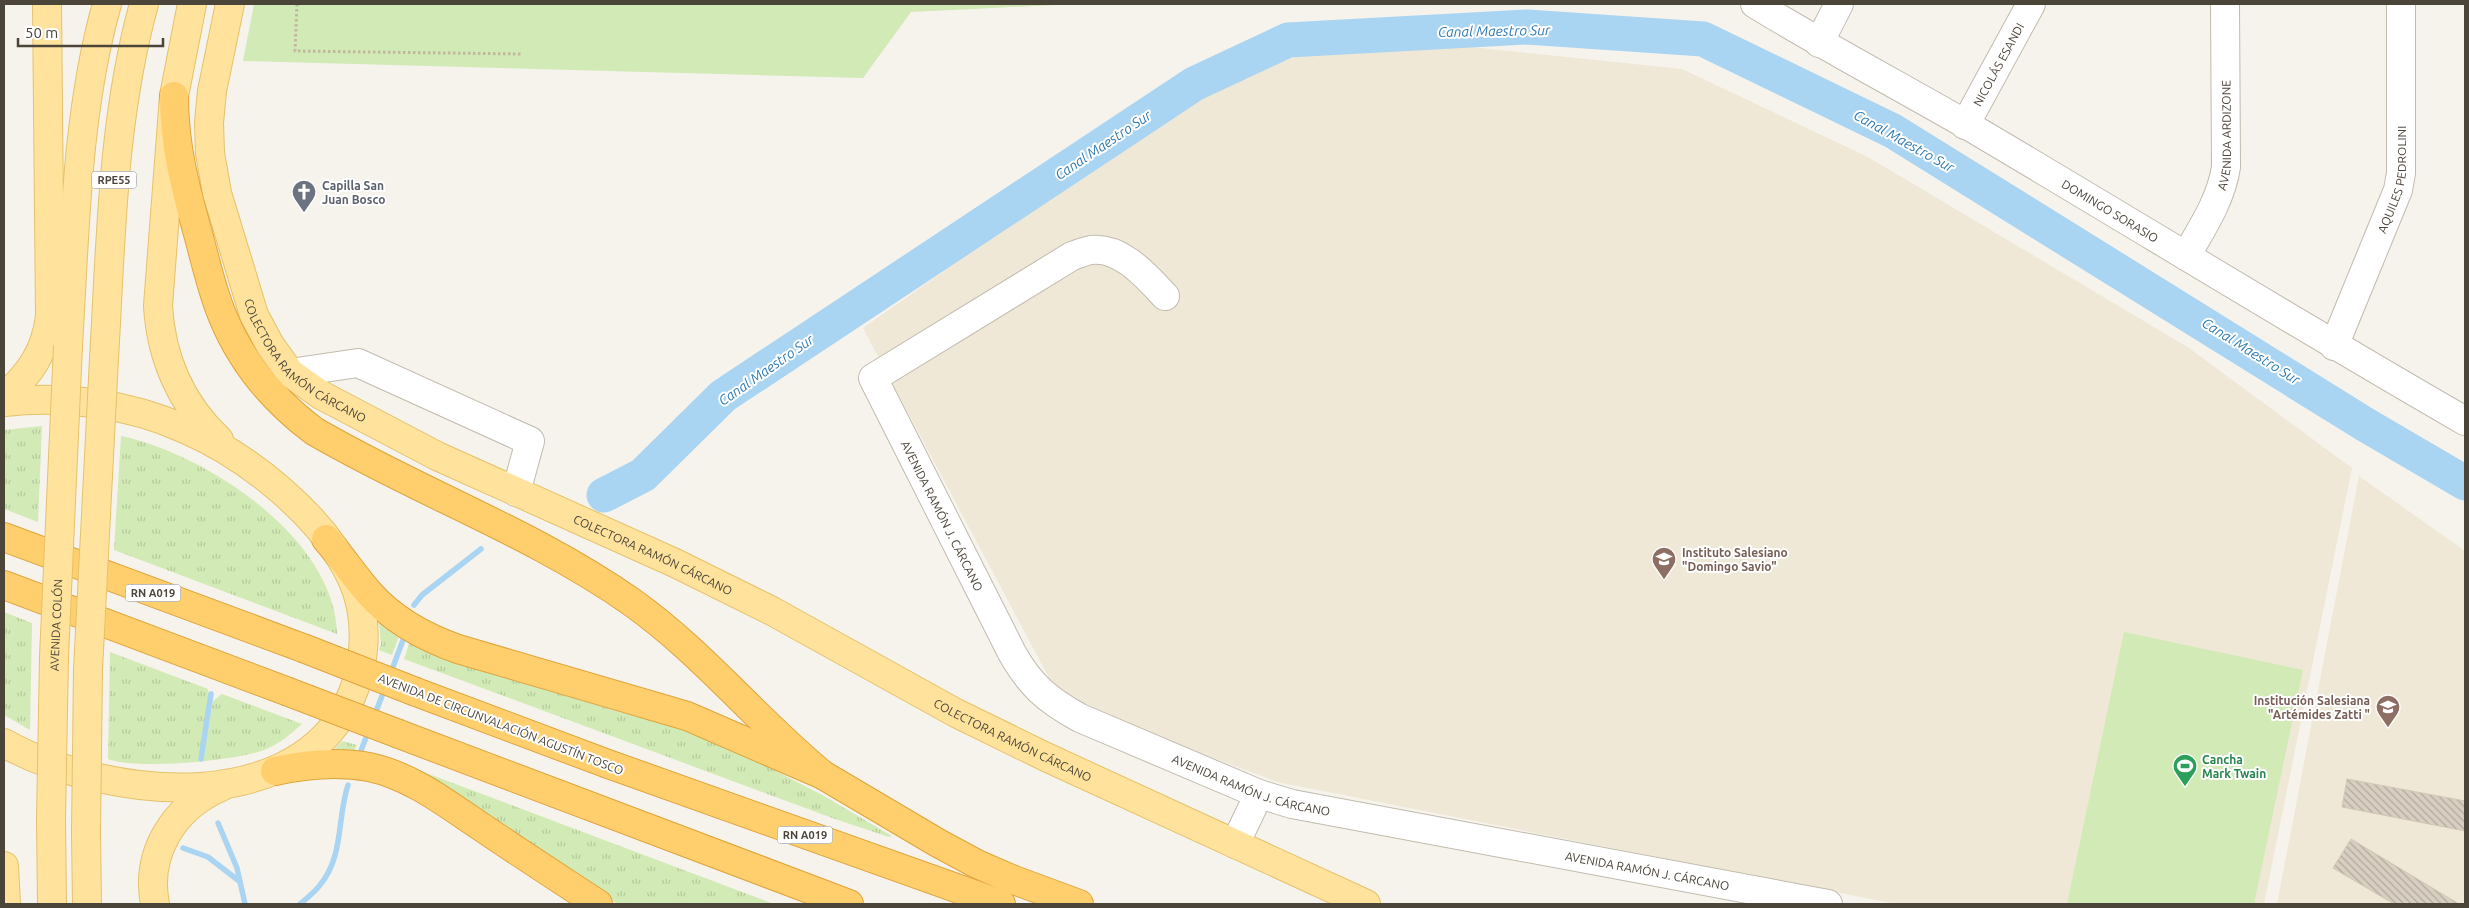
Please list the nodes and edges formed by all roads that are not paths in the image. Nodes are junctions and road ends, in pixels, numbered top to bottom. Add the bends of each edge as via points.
1 (47, 4) edge
2 (107, 4) edge
3 (144, 4) edge
4 (192, 4) edge
5 (230, 4) edge
6 (1755, 4) edge
7 (1839, 4) edge
8 (2031, 4) edge
9 (2225, 4) edge
10 (2401, 4) edge
11 (1819, 42) junction
12 (174, 96) junction
13 (1965, 124) junction
14 (2186, 256) junction
15 (1165, 296) dead end
16 (2334, 346) junction
17 (290, 373) junction
18 (4, 397) edge
19 (4, 402) edge
20 (2465, 421) edge
21 (252, 469) junction
22 (516, 492) junction
23 (4, 537) edge
24 (326, 539) junction
25 (4, 585) edge
26 (4, 743) edge
27 (275, 771) junction
28 (823, 775) junction
29 (232, 782) junction
30 (1259, 794) junction
31 (1235, 844) junction
32 (4, 866) edge
33 (6, 904) edge
34 (52, 904) edge
35 (87, 904) edge
36 (155, 904) edge
37 (598, 904) edge
38 (850, 904) edge
39 (1002, 904) edge
40 (1079, 904) edge
41 (1366, 904) edge
42 (1828, 904) edge

1 - 18 main road via 50,316 41,354 25,377
2 - 34 main road, AVENIDA COLÓN / RPE55, bridge via 95,53 85,120 68,346 54,657
3 - 35 main road, RPE55, bridge via 117,137 88,670
4 - 12 main road
5 - 17 main road, COLECTORA RAMÓN CÁRCANO via 212,91 210,153 217,194 241,281 254,315
6 - 11 street, DOMINGO SORASIO
7 - 11 street
8 - 13 street, NICOLÁS ESANDI
9 - 14 street, AVENIDA ARDIZONE via 2224,185
10 - 16 street, AQUILES PEDROLINI via 2401,173 2398,190
11 - 13 street, DOMINGO SORASIO
12 - 21 main road via 159,275 159,328 173,374 194,412 209,431
12 - 28 highway via 177,152 222,316 243,356 266,388 320,435 578,567 632,602 696,654 765,725
13 - 14 street, DOMINGO SORASIO
14 - 16 street, DOMINGO SORASIO
15 - 30 street, AVENIDA RAMÓN J. CÁRCANO via 1139,268 1111,252 1092,250 1072,256 873,378 1024,674 1054,704 1080,718
16 - 20 street, DOMINGO SORASIO
17 - 22 main road, COLECTORA RAMÓN CÁRCANO via 351,412
17 - 22 street via 358,363 530,441
19 - 21 main road via 74,400 138,413 186,429
21 - 24 main road via 292,500
22 - 31 main road, COLECTORA RAMÓN CÁRCANO via 736,594 956,713 1119,793
23 - 39 highway, AVENIDA DE CIRCUNVALACIÓN AGUSTÍN TOSCO / RN A019, bridge via 608,764
24 - 27 main road via 342,561 358,598 364,638 362,660 356,685 328,734 303,755
24 - 28 highway via 371,595 397,619 427,636 687,716
25 - 38 highway, bridge
26 - 29 main road via 58,767 109,779 164,787
27 - 29 main road
27 - 37 highway via 336,763 396,775 445,802
28 - 40 highway via 977,864
29 - 36 main road via 203,796 166,832 154,864 152,885
30 - 31 street
30 - 42 street, AVENIDA RAMÓN J. CÁRCANO via 1292,804
31 - 41 main road, COLECTORA RAMÓN CÁRCANO
32 - 33 main road

